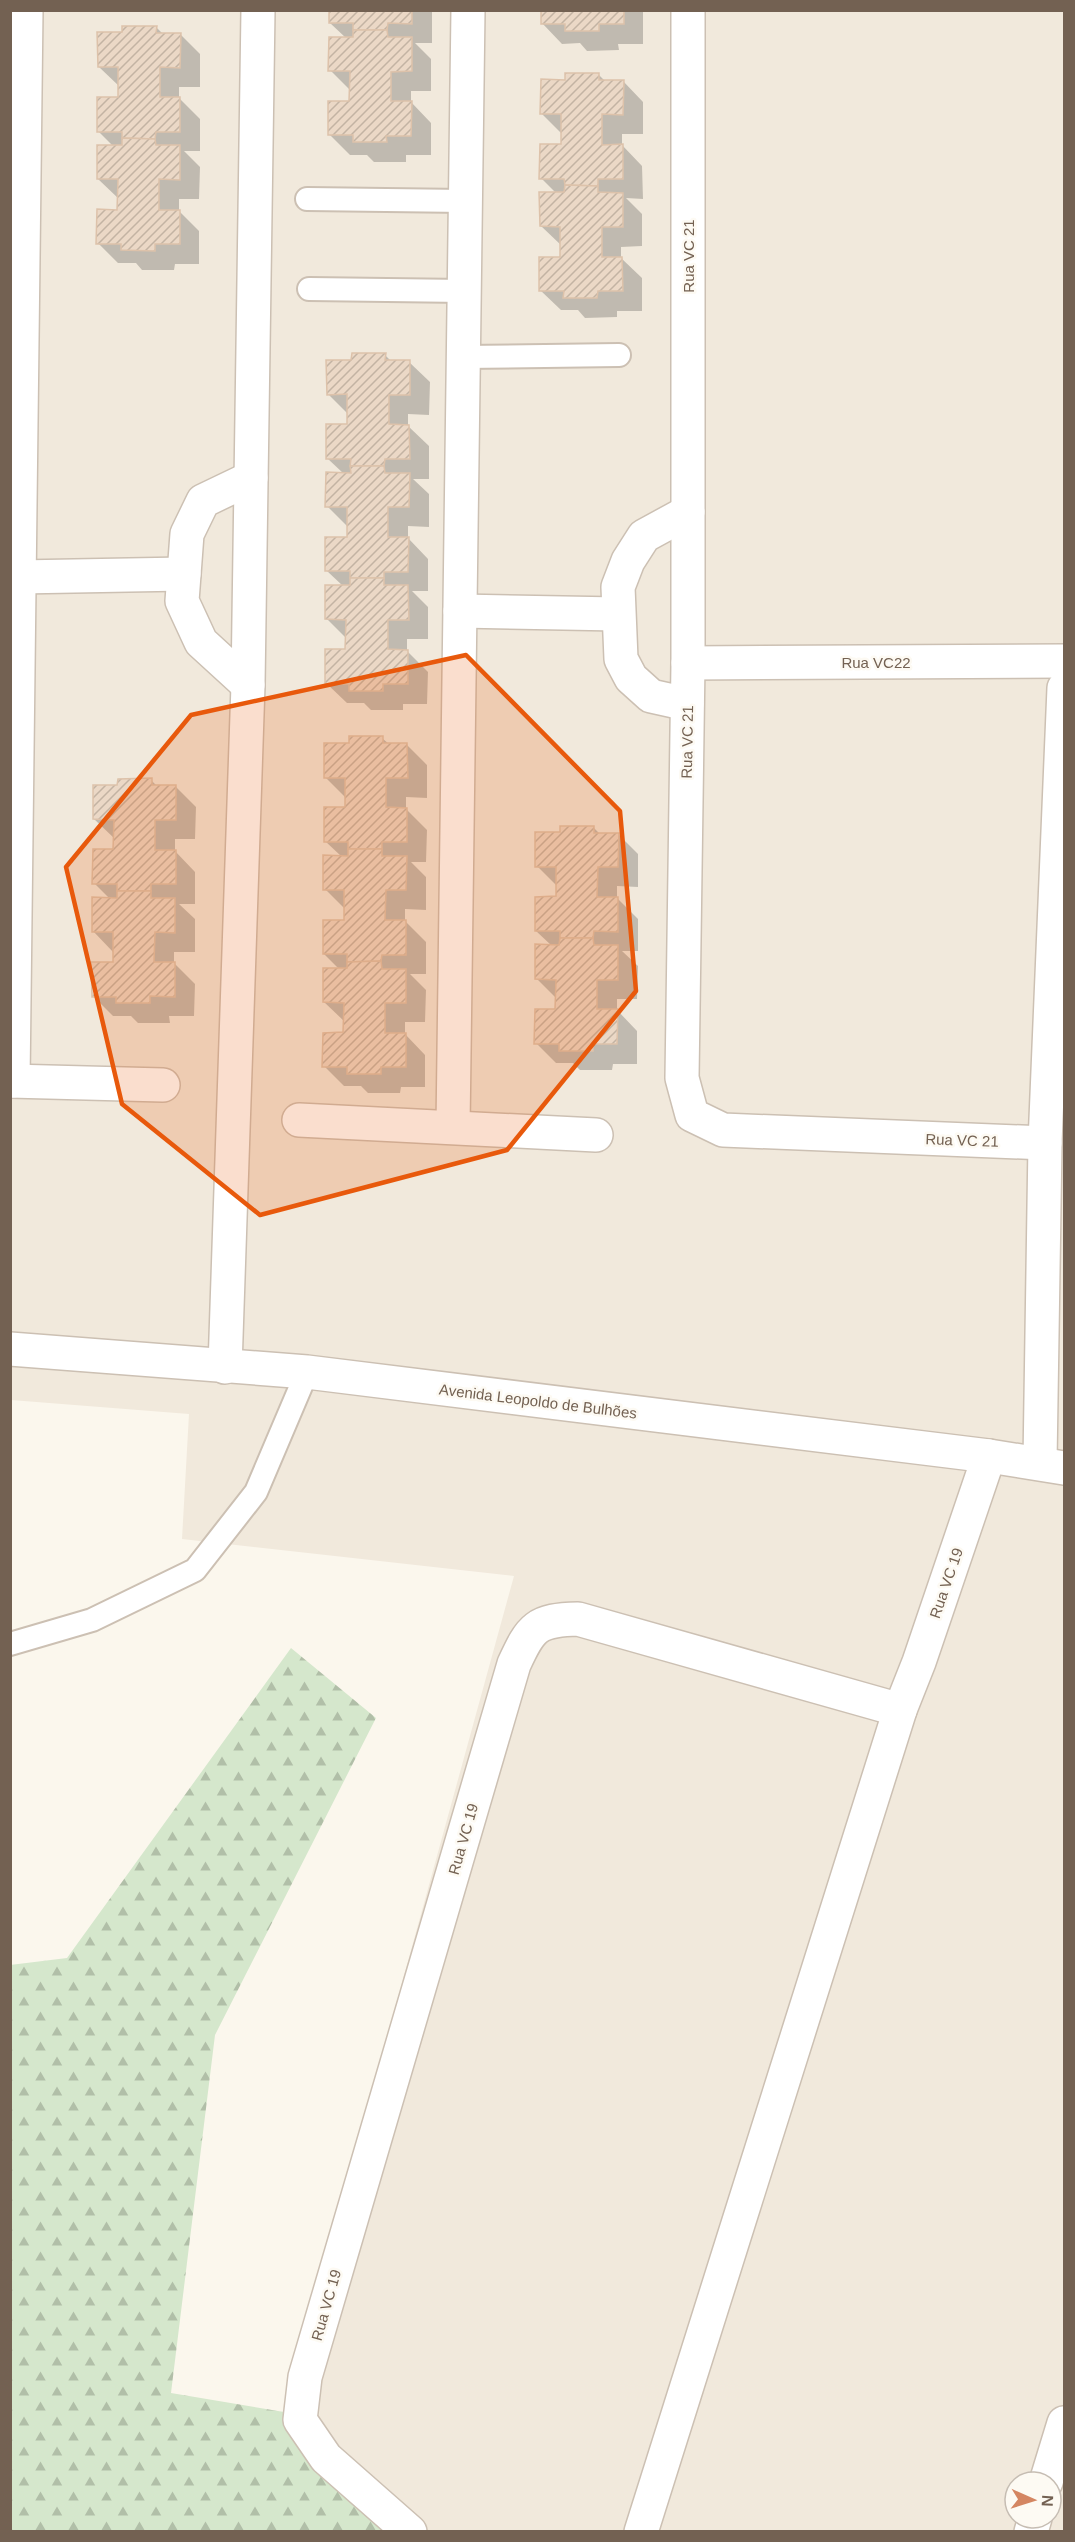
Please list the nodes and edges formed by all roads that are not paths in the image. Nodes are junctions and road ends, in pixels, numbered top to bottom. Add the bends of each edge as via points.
1 (26, 10) edge
2 (258, 10) edge
3 (468, 10) edge
4 (688, 10) edge
5 (17, 150) edge
6 (307, 200) dead end
7 (465, 201) junction
8 (17, 246) edge
9 (309, 289) dead end
10 (465, 291) junction
11 (619, 355) dead end
12 (463, 357) junction
13 (251, 478) junction
14 (688, 512) junction
15 (184, 574) junction
16 (19, 577) junction
17 (460, 611) junction
18 (618, 614) junction
19 (1065, 661) edge
20 (688, 663) junction
21 (249, 685) junction
22 (1065, 687) edge
23 (687, 704) junction
24 (12, 1081) edge
25 (163, 1085) dead end
26 (299, 1120) dead end
27 (453, 1127) junction
28 (596, 1135) dead end
29 (1045, 1143) junction
30 (10, 1349) edge
31 (225, 1367) junction
32 (307, 1372) junction
33 (989, 1456) junction
34 (1052, 1465) edge
35 (10, 1644) edge
36 (900, 1710) junction
37 (1065, 2423) edge
38 (1050, 2470) edge
39 (410, 2532) edge
40 (641, 2532) edge

1 - 5 street
2 - 13 street
3 - 7 street
4 - 14 street, Rua VC 21
5 - 8 street
6 - 7 lane
7 - 10 street
8 - 16 street
9 - 10 lane
10 - 12 street
11 - 12 lane
12 - 17 street
13 - 15 street via 203,501 188,534
13 - 21 street
14 - 18 street via 644,536 618,587
14 - 20 street, Rua VC 21
15 - 16 street
15 - 21 street via 182,601 201,642
16 - 24 street
17 - 18 street
17 - 27 street
18 - 23 street via 621,658 631,678 651,696
19 - 20 street, Rua VC22
20 - 23 street, Rua VC 21
21 - 31 street
22 - 29 street
23 - 29 street, Rua VC 21 via 682,1078 692,1115 723,1130
24 - 25 street
26 - 27 street
27 - 28 street
29 - 34 street
30 - 31 street, Avenida Leopoldo de Bulhões
31 - 32 street, Avenida Leopoldo de Bulhões
32 - 33 street, Avenida Leopoldo de Bulhões
32 - 35 lane via 256,1492 195,1570 92,1620
33 - 34 street, Avenida Leopoldo de Bulhões
33 - 36 street, Rua VC 19
36 - 39 street, Rua VC 19 via 578,1619 550,1620 527,1635 514,1664 308,2366 300,2420 326,2458
36 - 40 street, Rua VC 19
37 - 38 street

